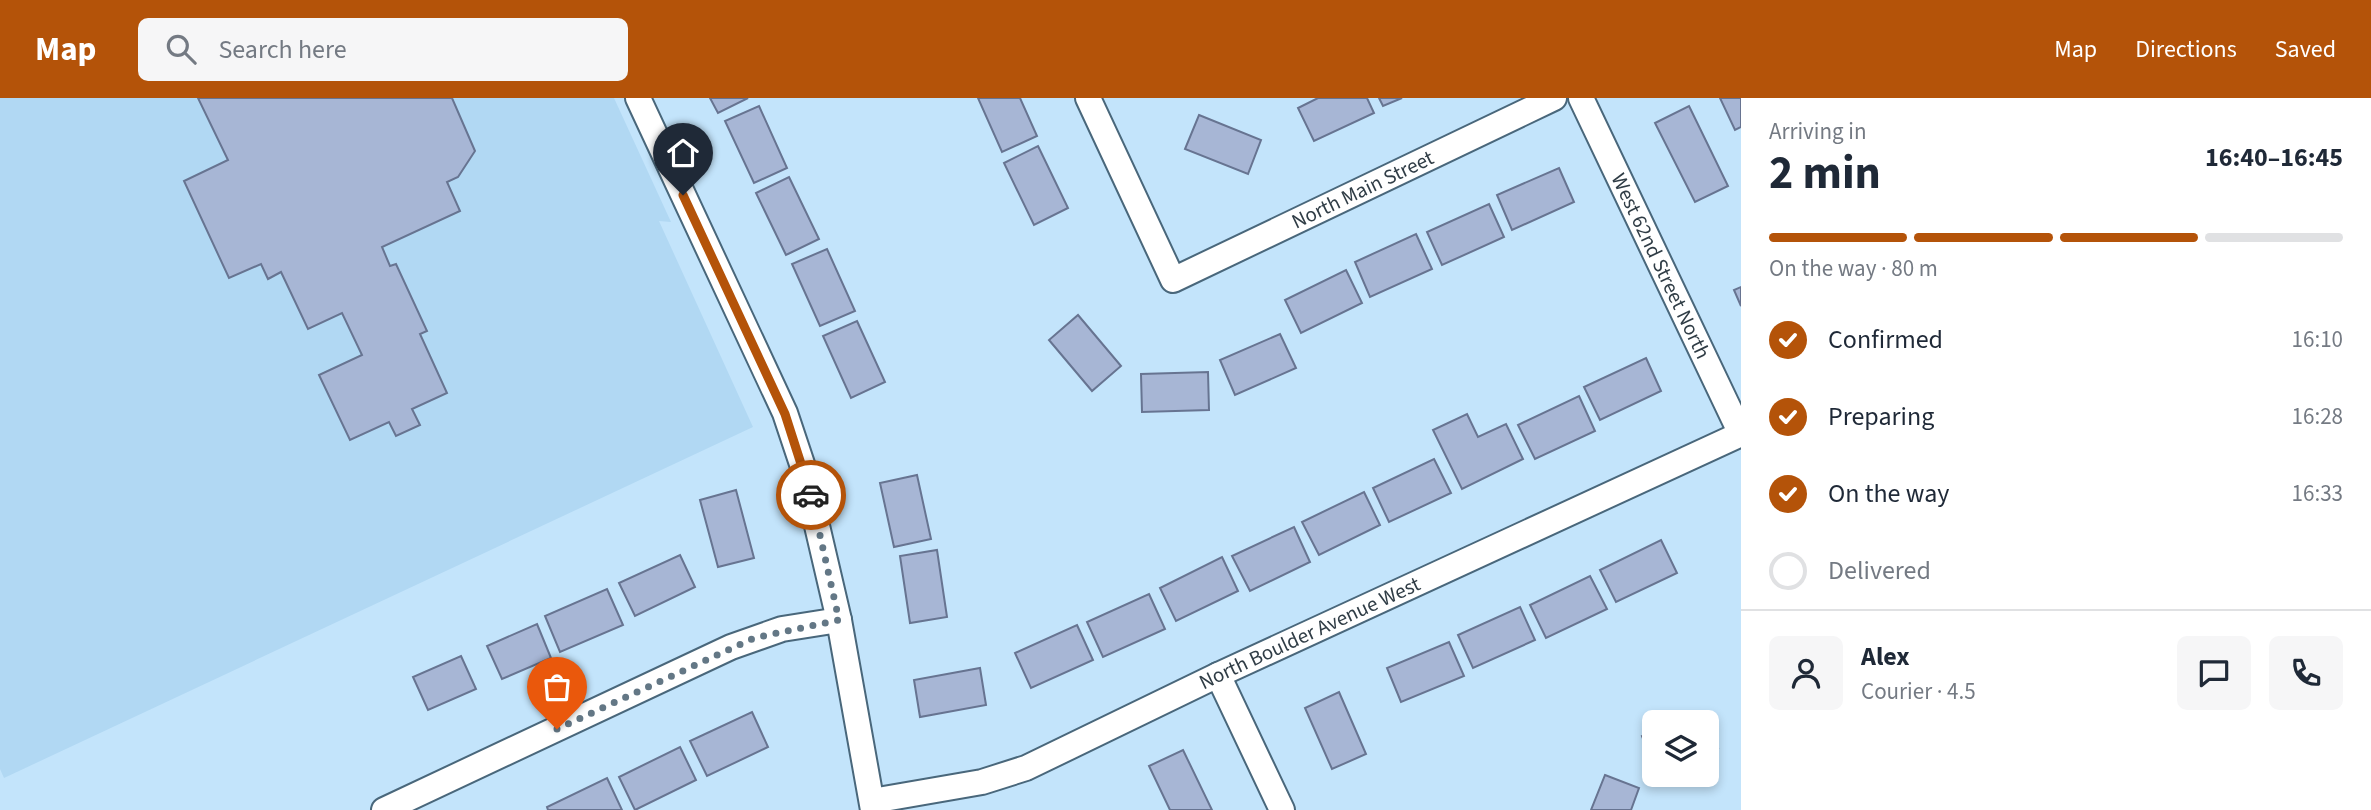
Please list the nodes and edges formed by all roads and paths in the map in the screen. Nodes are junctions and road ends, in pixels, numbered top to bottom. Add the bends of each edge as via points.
1 (638, 98) edge
2 (1088, 98) edge
3 (1554, 98) edge
4 (1581, 98) edge
5 (1741, 434) edge
6 (839, 620) junction
7 (1218, 675) junction
8 (872, 805) edge
9 (384, 810) edge
10 (1282, 810) edge

1 - 6 street via 785,414 814,501
2 - 3 street, North Main Street via 1173,279
4 - 5 street, West 62nd Street North
5 - 7 street, North Boulder Avenue West
6 - 8 street
6 - 9 street via 782,629 731,647
7 - 8 street, North Boulder Avenue West via 1026,768
7 - 10 street

